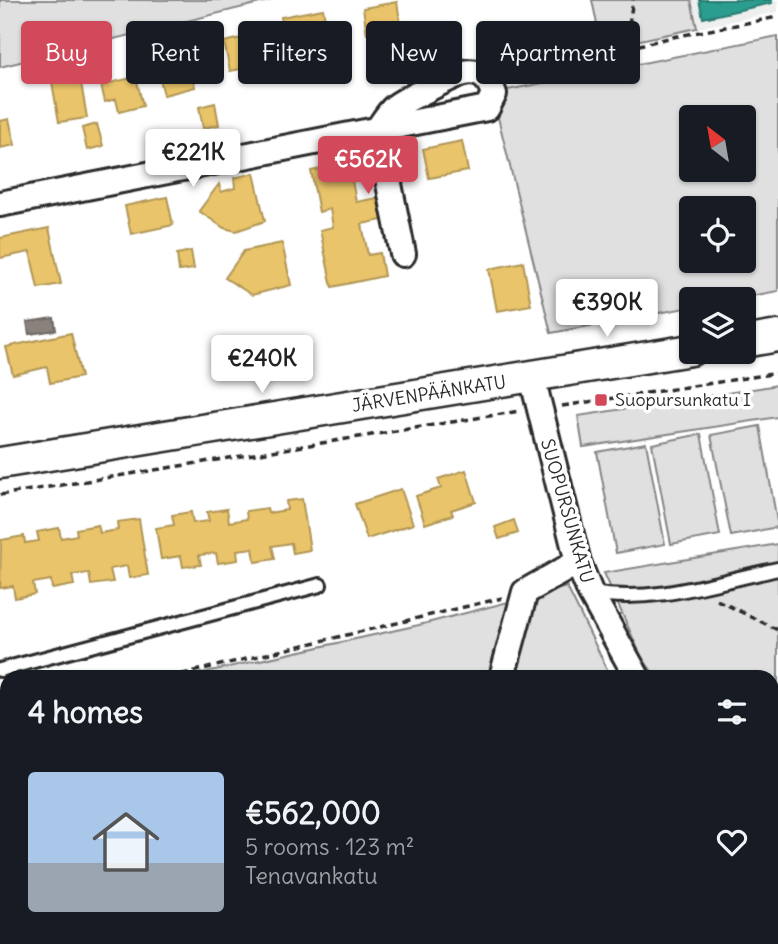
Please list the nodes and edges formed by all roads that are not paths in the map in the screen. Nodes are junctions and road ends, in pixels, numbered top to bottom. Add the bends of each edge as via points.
1 (378, 129) junction
2 (0, 204) edge
3 (403, 254) dead end
4 (778, 336) edge
5 (756, 340) edge
6 (679, 352) edge
7 (532, 377) junction
8 (0, 463) edge
9 (578, 562) junction
10 (778, 569) edge
11 (320, 585) dead end
12 (590, 592) junction
13 (0, 670) edge
14 (504, 670) edge
15 (633, 670) edge

1 - 1 street via 487,108 494,94 490,81 464,71 395,107
1 - 2 street
1 - 3 street
4 - 5 street
6 - 7 street, JÄRVENPÄÄNKATU
7 - 8 street, JÄRVENPÄÄNKATU
7 - 9 street, SUOPURSUNKATU
9 - 12 street, SUOPURSUNKATU
9 - 14 street via 525,592
10 - 12 lane via 666,594 620,598
11 - 13 lane
12 - 15 street, SUOPURSUNKATU

